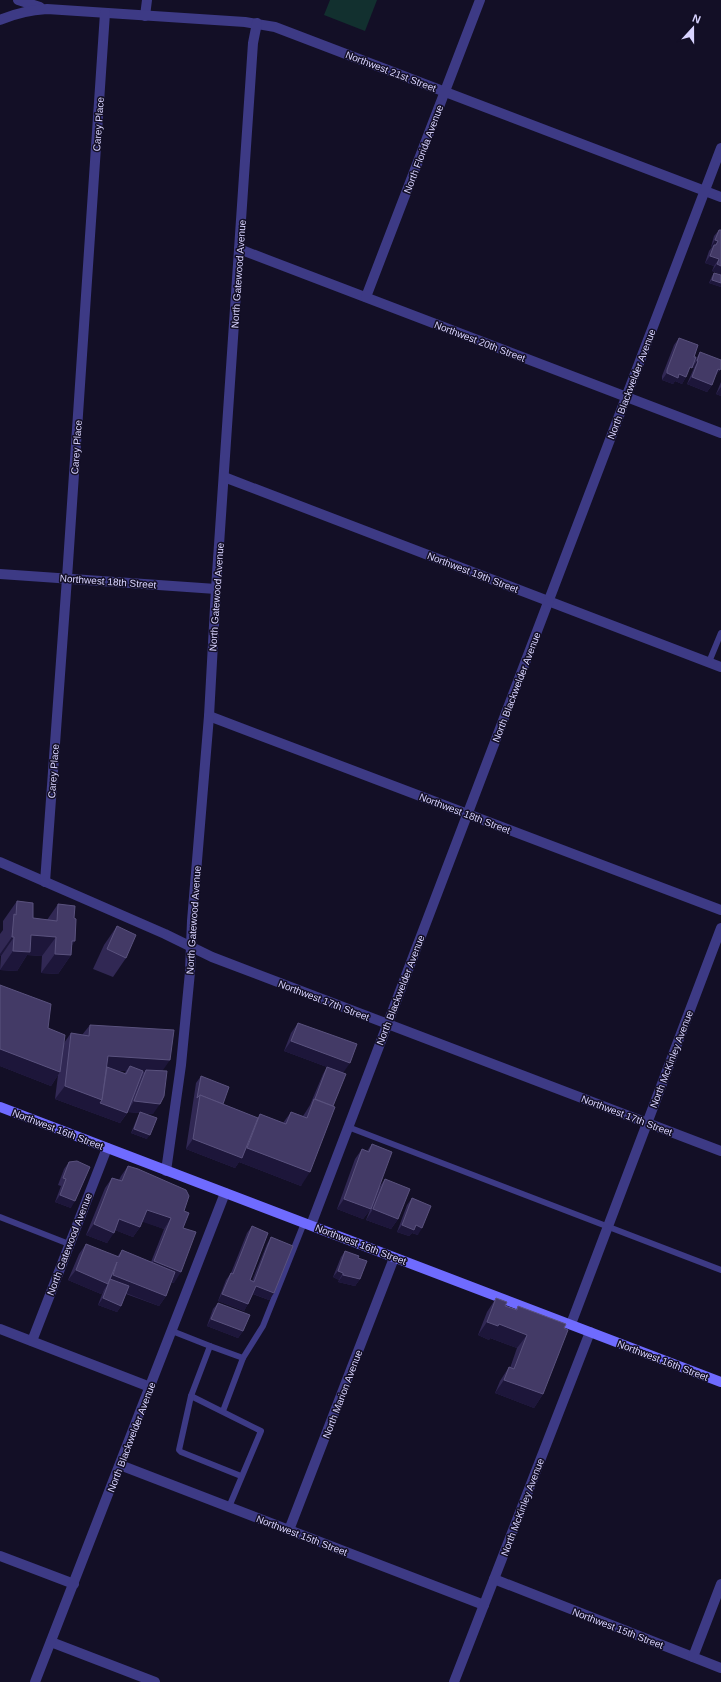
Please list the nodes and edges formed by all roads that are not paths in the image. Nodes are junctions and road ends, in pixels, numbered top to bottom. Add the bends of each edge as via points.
1 (18, 0) edge
2 (147, 0) edge
3 (480, 0) edge
4 (47, 9) junction
5 (105, 13) junction
6 (145, 16) junction
7 (0, 20) edge
8 (257, 23) junction
9 (445, 91) junction
10 (721, 148) edge
11 (705, 190) junction
12 (721, 197) edge
13 (239, 249) junction
14 (366, 297) junction
15 (626, 396) junction
16 (721, 433) edge
17 (224, 477) junction
18 (0, 574) edge
19 (67, 578) junction
20 (216, 589) junction
21 (548, 601) junction
22 (721, 633) edge
23 (709, 662) junction
24 (721, 667) edge
25 (209, 716) junction
26 (467, 814) junction
27 (0, 862) edge
28 (45, 882) junction
29 (721, 910) edge
30 (721, 928) edge
31 (191, 947) junction
32 (387, 1024) junction
33 (0, 1107) edge
34 (646, 1123) junction
35 (348, 1127) junction
36 (107, 1148) junction
37 (721, 1151) edge
38 (166, 1170) junction
39 (225, 1193) junction
40 (0, 1217) edge
41 (307, 1224) junction
42 (607, 1227) junction
43 (69, 1244) junction
44 (394, 1258) junction
45 (721, 1270) edge
46 (571, 1324) junction
47 (0, 1329) edge
48 (172, 1331) junction
49 (590, 1332) junction
50 (32, 1341) junction
51 (210, 1346) junction
52 (243, 1358) junction
53 (721, 1382) edge
54 (150, 1387) junction
55 (191, 1396) junction
56 (223, 1411) junction
57 (120, 1465) junction
58 (241, 1476) junction
59 (229, 1507) junction
60 (289, 1530) junction
61 (0, 1556) edge
62 (494, 1579) junction
63 (74, 1584) junction
64 (721, 1584) edge
65 (484, 1605) junction
66 (51, 1642) junction
67 (693, 1657) junction
68 (721, 1668) edge
69 (35, 1682) edge
70 (155, 1682) edge
71 (454, 1682) edge

1 - 4 street, Northwest 21st Street
2 - 6 street
3 - 9 street, North Florida Avenue
4 - 5 street, Northwest 21st Street
4 - 7 street, Northwest 21st Street via 30,10
5 - 6 street, Northwest 21st Street
5 - 19 street, Carey Place
6 - 8 street, Northwest 21st Street
8 - 9 street, Northwest 21st Street via 275,26
8 - 13 street, North Gatewood Avenue via 253,43
9 - 11 street, Northwest 21st Street
9 - 14 street, North Florida Avenue
10 - 11 street, North Blackwelder Avenue
11 - 12 street, Northwest 21st Street
11 - 15 street, North Blackwelder Avenue
13 - 14 street, Northwest 20th Street
13 - 17 street, North Gatewood Avenue
14 - 15 street, Northwest 20th Street
15 - 16 street, Northwest 20th Street
15 - 21 street, North Blackwelder Avenue
17 - 20 street, North Gatewood Avenue
17 - 21 street, Northwest 19th Street
18 - 19 street, Northwest 18th Street
19 - 20 street, Northwest 18th Street
19 - 28 street, Carey Place
20 - 25 street, North Gatewood Avenue
21 - 23 street, Northwest 19th Street
21 - 26 street, North Blackwelder Avenue
22 - 23 lane
23 - 24 street, Northwest 19th Street
25 - 26 street, Northwest 18th Street
25 - 31 street, North Gatewood Avenue
26 - 29 street, Northwest 18th Street
26 - 32 street, North Blackwelder Avenue
27 - 28 street, Northwest 17th Street
28 - 31 street, Northwest 17th Street
30 - 34 street, North McKinley Avenue
31 - 32 street, Northwest 17th Street
31 - 38 street, North Gatewood Avenue via 181,1065
32 - 34 street, Northwest 17th Street
32 - 35 street, North Blackwelder Avenue
33 - 36 street, Northwest 16th Street
34 - 37 street, Northwest 17th Street
34 - 42 street, North McKinley Avenue
35 - 41 street, North Blackwelder Avenue
35 - 42 lane
36 - 38 street, Northwest 16th Street
36 - 43 street, North Gatewood Avenue
38 - 39 street, Northwest 16th Street
39 - 41 street, Northwest 16th Street
39 - 48 street, North Blackwelder Avenue
40 - 43 lane
41 - 44 street, Northwest 16th Street
41 - 52 lane via 263,1326
42 - 45 lane
42 - 46 street, North McKinley Avenue
43 - 50 street, North Gatewood Avenue
44 - 46 street, Northwest 16th Street
44 - 60 street, North Marion Avenue
46 - 49 street, Northwest 16th Street
47 - 50 street
48 - 51 lane
48 - 54 street, North Blackwelder Avenue
49 - 53 street, Northwest 16th Street
49 - 62 street, North McKinley Avenue
50 - 54 street
51 - 52 lane
51 - 55 lane
52 - 56 lane
54 - 57 street, North Blackwelder Avenue
55 - 56 lane
55 - 58 lane via 179,1450
56 - 58 lane via 261,1431
57 - 59 street, Northwest 15th Street
57 - 63 street, North Blackwelder Avenue
58 - 59 lane
59 - 60 street, Northwest 15th Street
60 - 65 street, Northwest 15th Street
61 - 63 street
62 - 65 street, North McKinley Avenue
62 - 67 street, Northwest 15th Street
63 - 66 street, North Blackwelder Avenue
64 - 67 street
65 - 71 street, North McKinley Avenue
66 - 69 street, North Blackwelder Avenue
66 - 70 street
67 - 68 street, Northwest 15th Street

